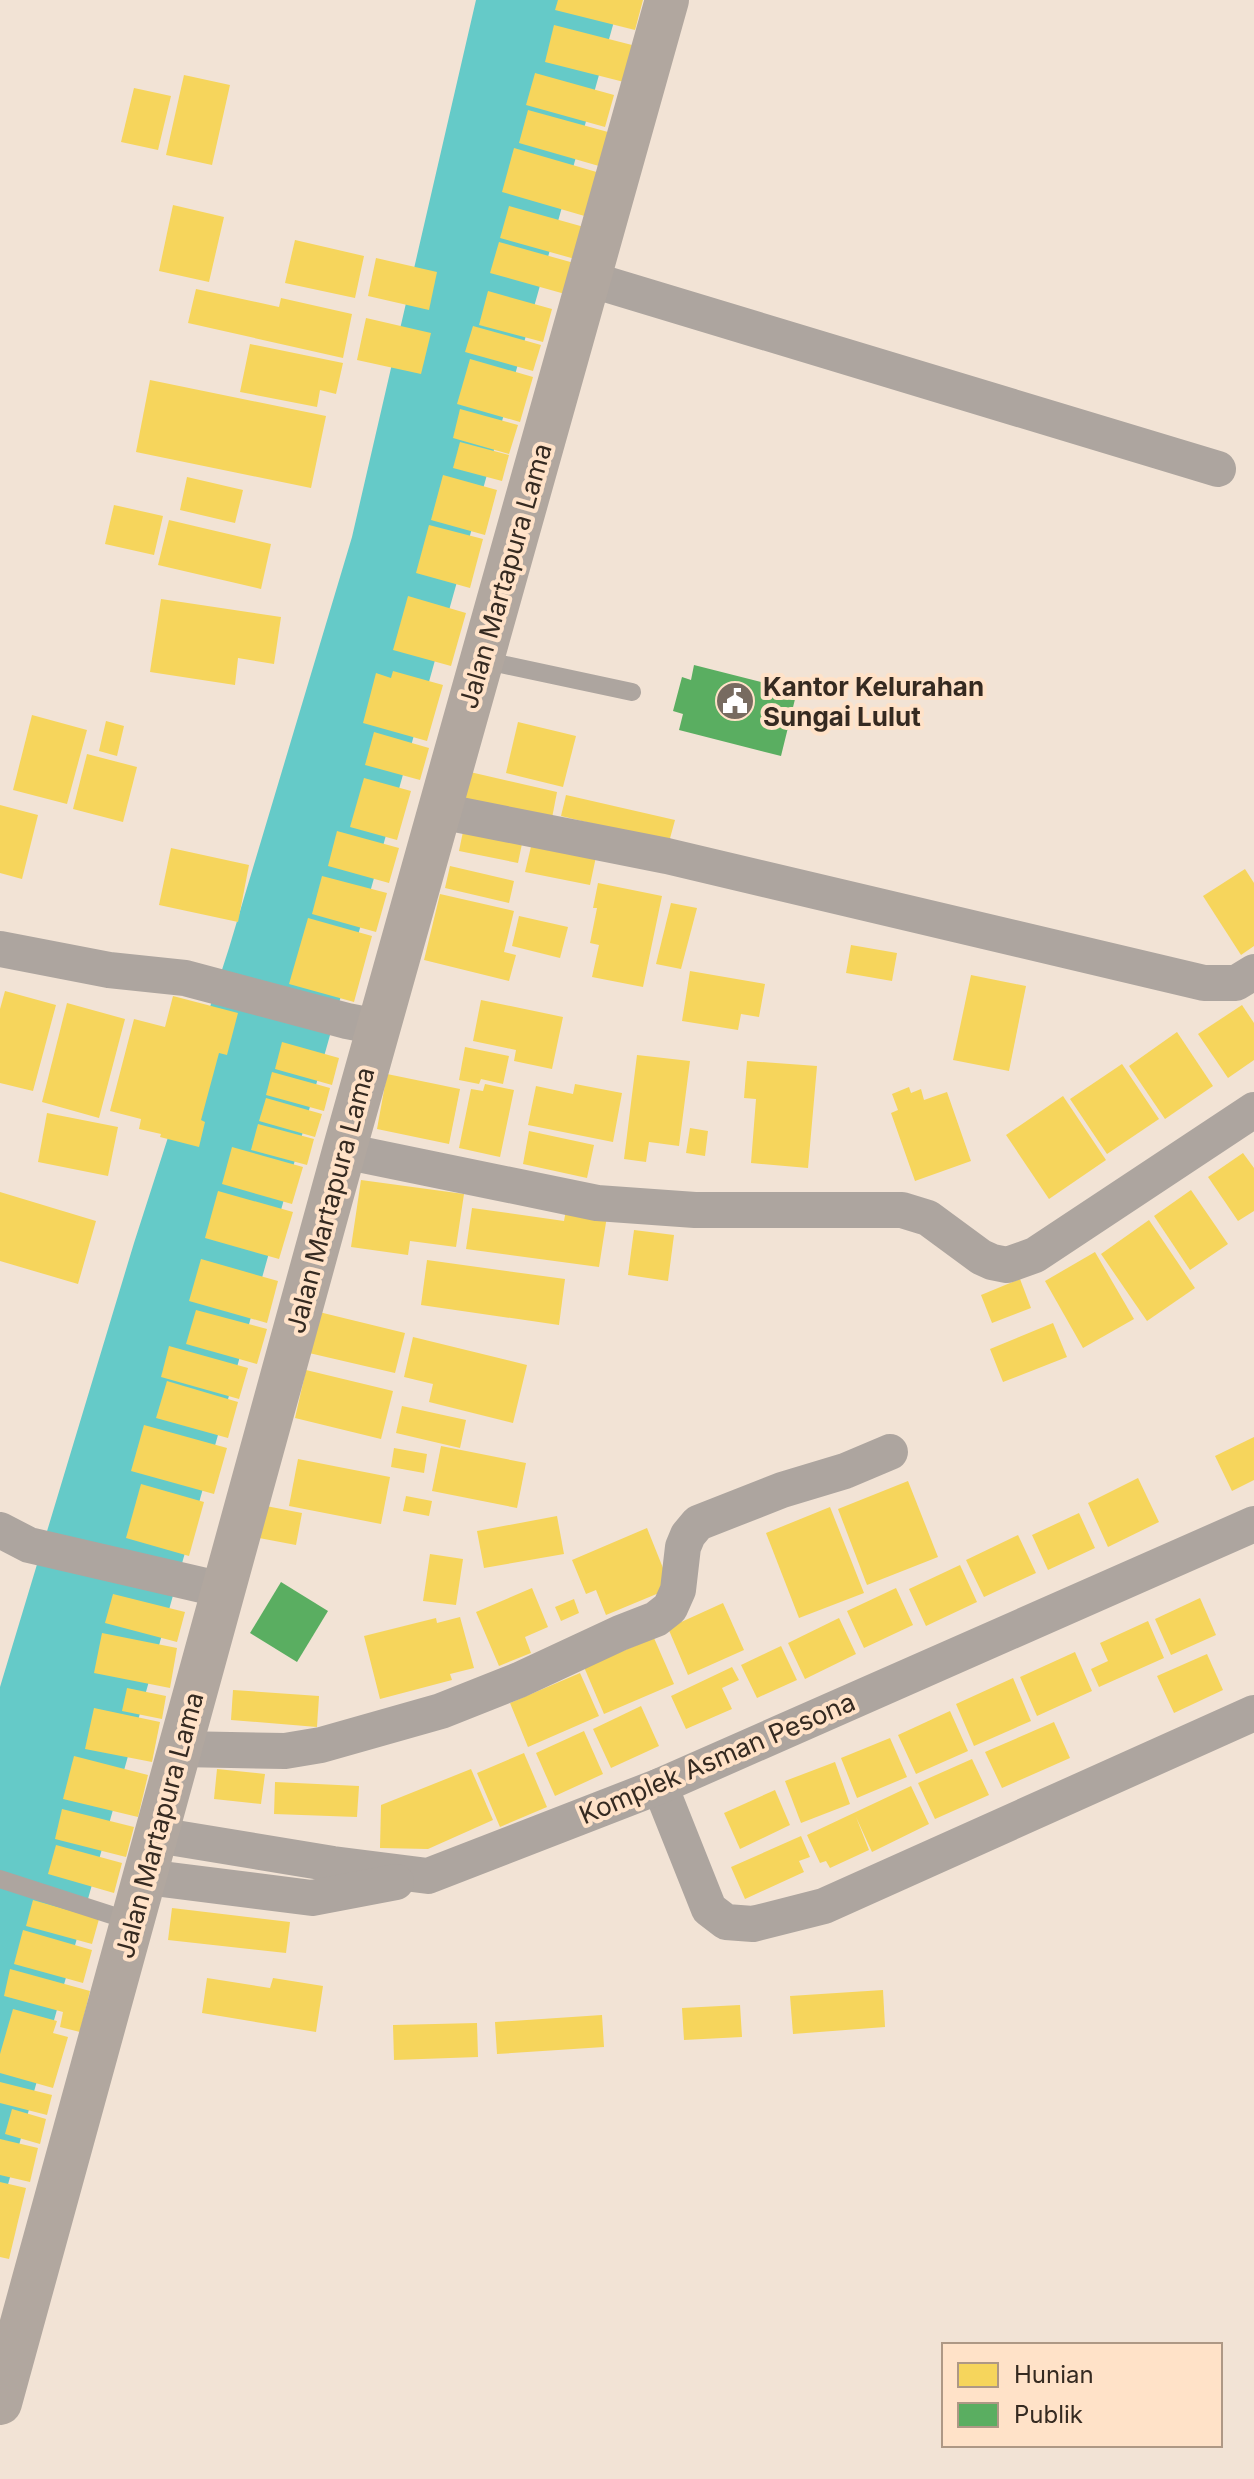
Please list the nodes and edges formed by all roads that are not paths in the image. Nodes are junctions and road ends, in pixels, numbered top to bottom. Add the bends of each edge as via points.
1 (667, 0) edge
2 (589, 279) junction
3 (1218, 469) dead end
4 (482, 660) junction
5 (632, 692) dead end
6 (440, 811) junction
7 (0, 949) edge
8 (1254, 972) edge
9 (363, 1024) junction
10 (1254, 1110) edge
11 (344, 1151) junction
12 (890, 1452) dead end
13 (1254, 1524) edge
14 (14, 1538) edge
15 (211, 1587) junction
16 (1254, 1713) edge
17 (180, 1749) junction
18 (660, 1786) junction
19 (157, 1835) junction
20 (428, 1876) junction
21 (146, 1877) junction
22 (0, 1879) edge
23 (116, 1916) junction
24 (0, 2403) edge

1 - 2 main road, Jalan Martapura Lama
2 - 3 street
2 - 4 main road, Jalan Martapura Lama
4 - 5 lane
4 - 6 main road, Jalan Martapura Lama
6 - 8 street via 667,856 1204,983 1236,983
6 - 9 main road, Jalan Martapura Lama
7 - 9 street via 185,978
9 - 11 main road, Jalan Martapura Lama
10 - 11 street via 1035,1255 1007,1265 981,1257 928,1218 902,1210 695,1210 597,1203
11 - 15 main road, Jalan Martapura Lama
12 - 17 street via 698,1523 683,1547 678,1590 670,1608 519,1680 441,1711 321,1745 285,1751
13 - 18 street, Komplek Asman Pesona
14 - 15 street
15 - 17 main road, Jalan Martapura Lama
16 - 18 street via 824,1906 753,1924 726,1922 709,1909
17 - 19 main road, Jalan Martapura Lama
18 - 20 street, Komplek Asman Pesona
19 - 20 street, Komplek Asman Pesona
19 - 21 main road, Jalan Martapura Lama
20 - 21 street via 312,1898
21 - 23 main road, Jalan Martapura Lama
22 - 23 lane
23 - 24 main road, Jalan Martapura Lama

